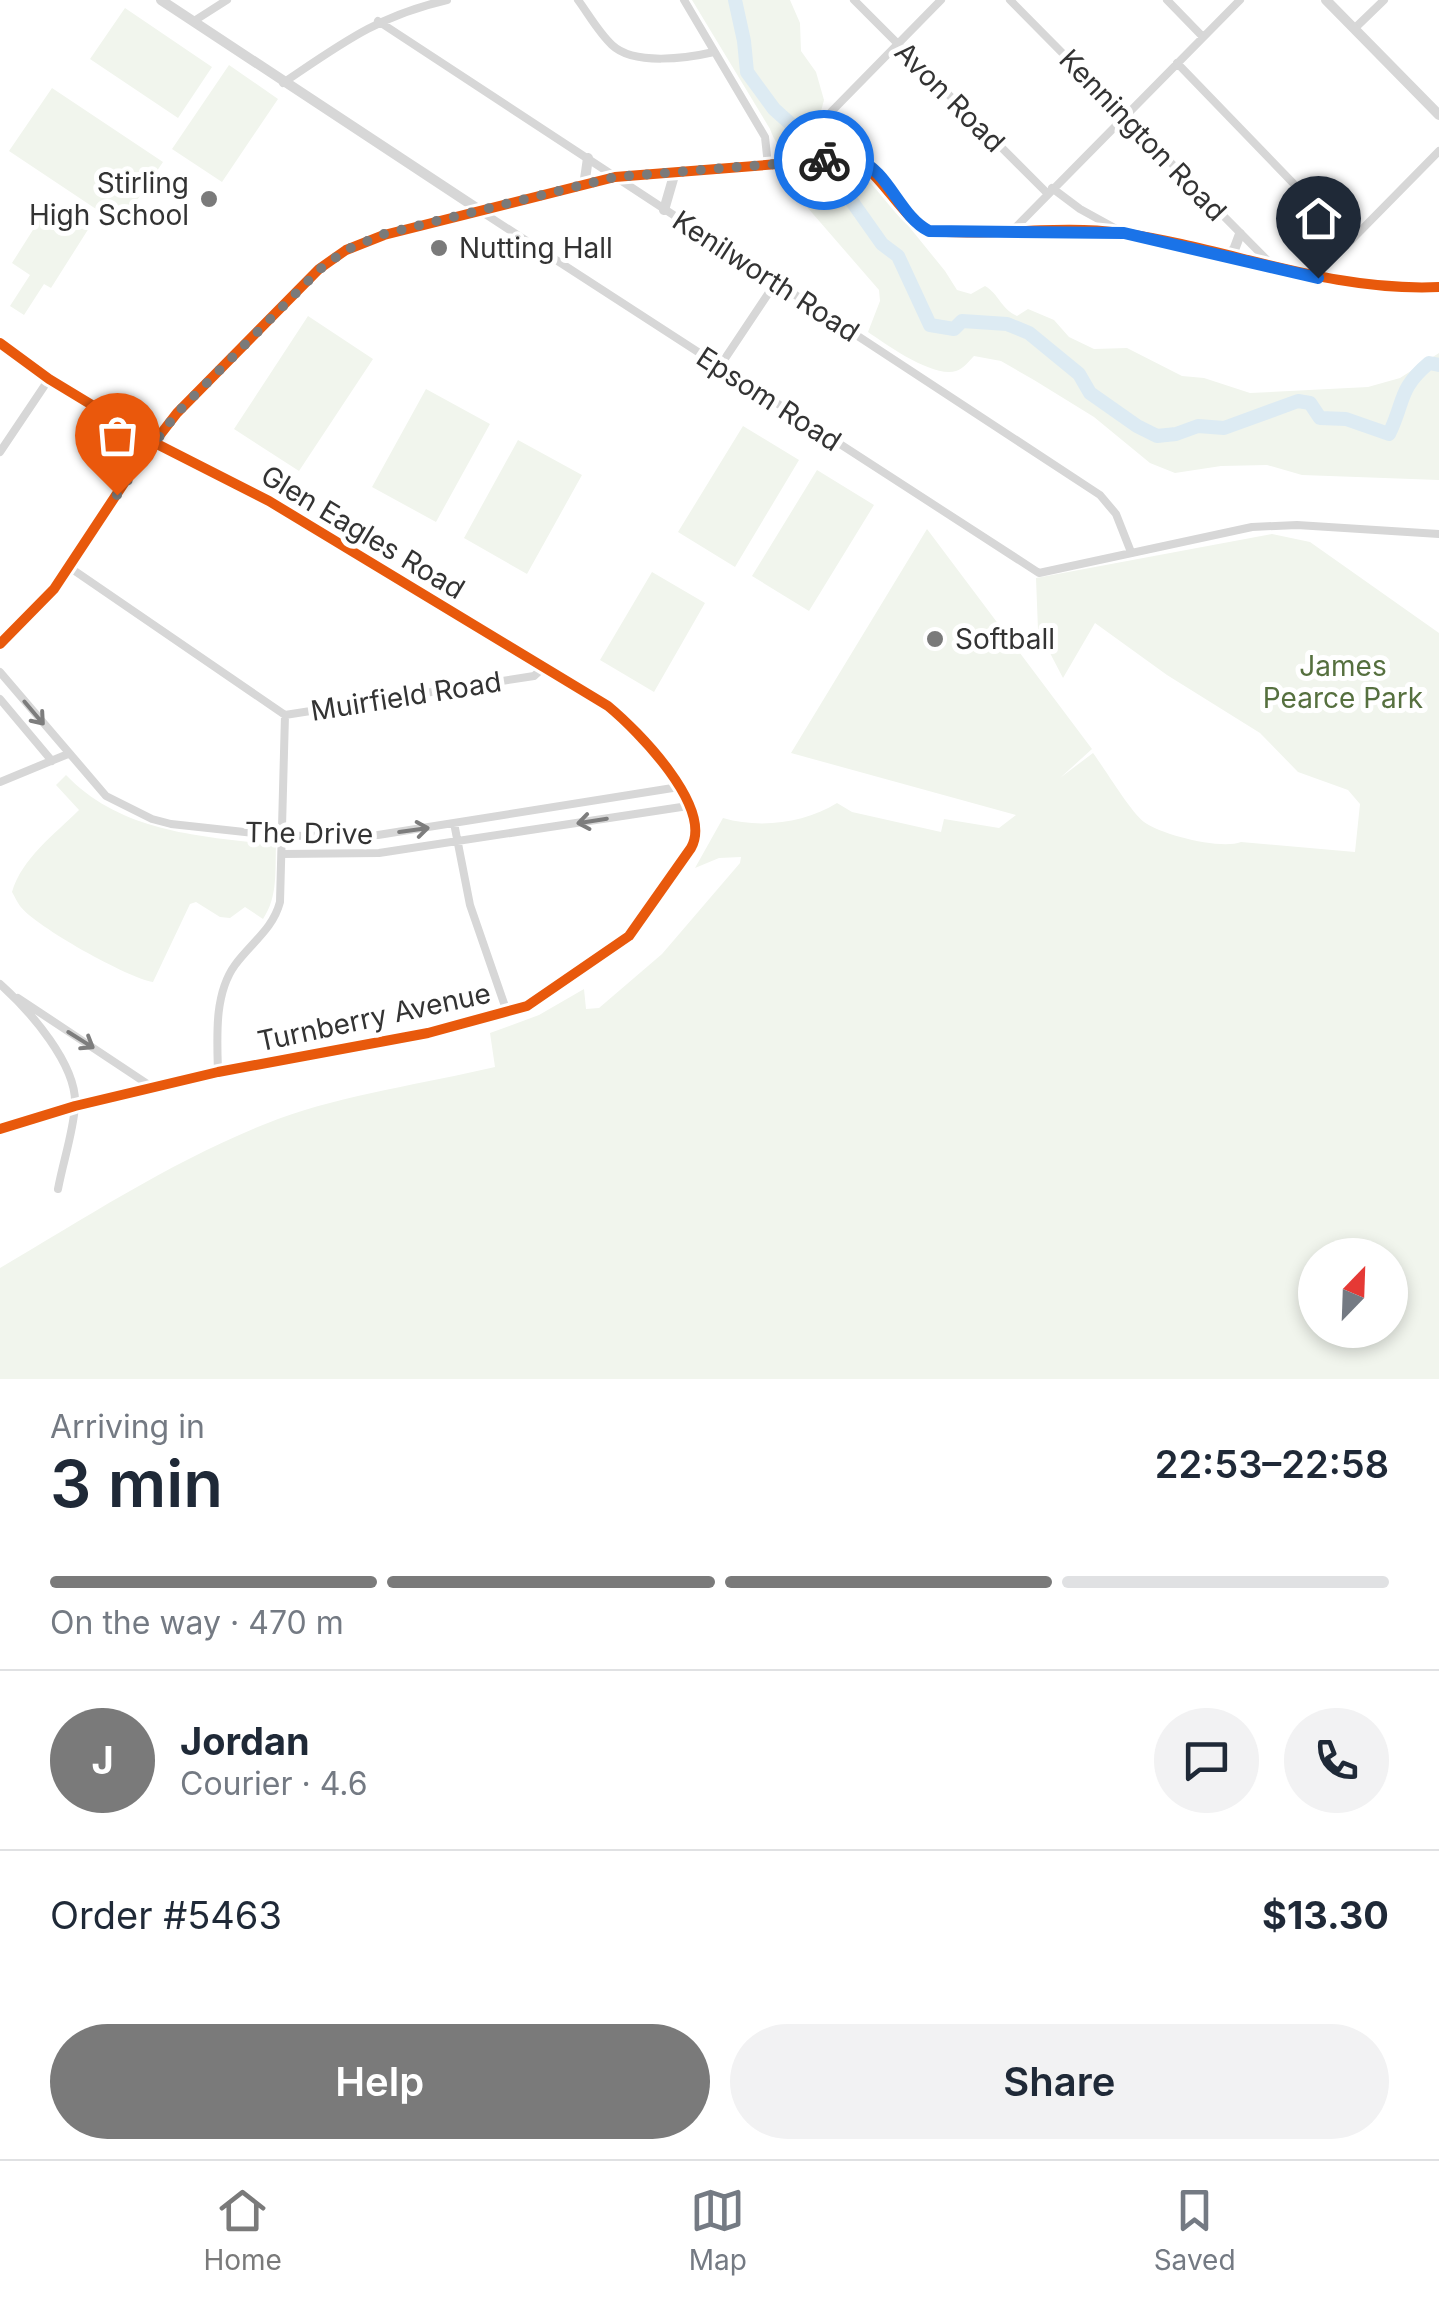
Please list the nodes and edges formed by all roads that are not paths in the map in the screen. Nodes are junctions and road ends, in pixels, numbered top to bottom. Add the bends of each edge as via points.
1 (161, 0) edge
2 (227, 0) edge
3 (447, 0) edge
4 (578, 0) edge
5 (684, 0) edge
6 (854, 0) edge
7 (941, 0) edge
8 (1010, 0) edge
9 (1166, 0) edge
10 (1240, 0) edge
11 (1326, 0) edge
12 (1384, 0) edge
13 (194, 21) junction
14 (378, 21) junction
15 (1354, 30) junction
16 (1203, 37) junction
17 (897, 44) junction
18 (714, 52) junction
19 (1177, 64) junction
20 (282, 82) junction
21 (1439, 115) edge
22 (1125, 116) junction
23 (1439, 150) edge
24 (588, 158) junction
25 (854, 158) junction
26 (768, 165) junction
27 (675, 172) junction
28 (615, 177) junction
29 (584, 186) junction
30 (447, 190) junction
31 (1050, 190) junction
32 (664, 210) junction
33 (482, 212) junction
34 (447, 219) junction
35 (1011, 232) junction
36 (1124, 233) junction
37 (1240, 234) junction
38 (1349, 241) junction
39 (1222, 256) junction
40 (1277, 269) junction
41 (1314, 278) junction
42 (776, 282) junction
43 (1439, 287) edge
44 (0, 343) edge
45 (720, 366) junction
46 (50, 380) junction
47 (153, 442) junction
48 (0, 452) edge
49 (1439, 534) edge
50 (1131, 552) junction
51 (69, 567) junction
52 (0, 644) edge
53 (544, 667) junction
54 (0, 672) edge
55 (0, 699) edge
56 (285, 715) junction
57 (68, 754) junction
58 (52, 761) junction
59 (0, 782) edge
60 (679, 787) junction
61 (688, 806) junction
62 (454, 823) junction
63 (282, 836) junction
64 (457, 842) junction
65 (282, 854) junction
66 (0, 984) edge
67 (10, 993) junction
68 (506, 1012) junction
69 (218, 1072) junction
70 (152, 1087) junction
71 (75, 1106) junction
72 (0, 1128) edge
73 (58, 1189) dead end

1 - 13 street, Epsom Road
2 - 13 street
3 - 14 street
4 - 18 street via 624,52 672,58
5 - 18 street
6 - 17 street, Avon Road
7 - 17 street
8 - 22 street, Kennington Road
9 - 16 street
10 - 16 street
11 - 15 street
12 - 15 street
13 - 20 street, Epsom Road
14 - 20 street
14 - 24 street, Kenilworth Road
15 - 21 street
16 - 19 street
17 - 25 street via 829,116 829,126
17 - 31 street, Avon Road
18 - 26 street via 766,137
19 - 22 street
19 - 38 street
20 - 30 street, Epsom Road
22 - 31 street
22 - 37 street, Kennington Road
23 - 38 street
24 - 28 street, Kenilworth Road
24 - 29 street
25 - 26 street
25 - 35 street via 925,230
26 - 27 street
27 - 28 street
27 - 32 street
28 - 29 street
28 - 32 street, Kenilworth Road
29 - 33 street
30 - 33 street, Epsom Road
30 - 34 street
31 - 35 street
31 - 36 street, Avon Road
32 - 42 street, Kenilworth Road
33 - 34 street
33 - 45 street, Epsom Road
34 - 47 street via 366,240 333,257
35 - 36 street
36 - 39 street
37 - 39 street via 1234,250
37 - 40 street, Kennington Road
38 - 41 street
39 - 40 street
40 - 41 street
41 - 43 street
42 - 45 street
42 - 50 street, Kenilworth Road via 1100,495
44 - 46 street, Glen Eagles Road
45 - 50 street, Epsom Road via 1040,573
46 - 47 street, Glen Eagles Road
46 - 48 street
47 - 51 street
47 - 53 street, Glen Eagles Road via 269,501
49 - 50 street, Epsom Road via 1274,526
51 - 52 street
51 - 56 street, Muirfield Road
53 - 56 street, Muirfield Road via 534,676
53 - 60 street, Glen Eagles Road via 636,729
54 -> 57 street, The Drive
55 - 58 street
56 - 63 street
57 - 58 street
57 - 63 street, The Drive via 106,796 152,819
58 - 59 street
60 - 61 street, Turnberry Avenue
60 - 62 street, The Drive
61 -> 64 street, The Drive
61 - 68 street, Turnberry Avenue via 696,839 629,936 536,1002
63 -> 62 street, The Drive via 378,834
62 - 64 street
63 - 65 street
64 - 65 street, The Drive
64 - 68 street
65 - 69 street via 278,910 226,982
66 - 67 street
67 -> 70 street
67 - 71 street via 66,1064
68 - 69 street, Turnberry Avenue
69 - 70 street, Turnberry Avenue
70 - 71 street, Turnberry Avenue
71 - 72 street, Turnberry Avenue
71 - 73 street

